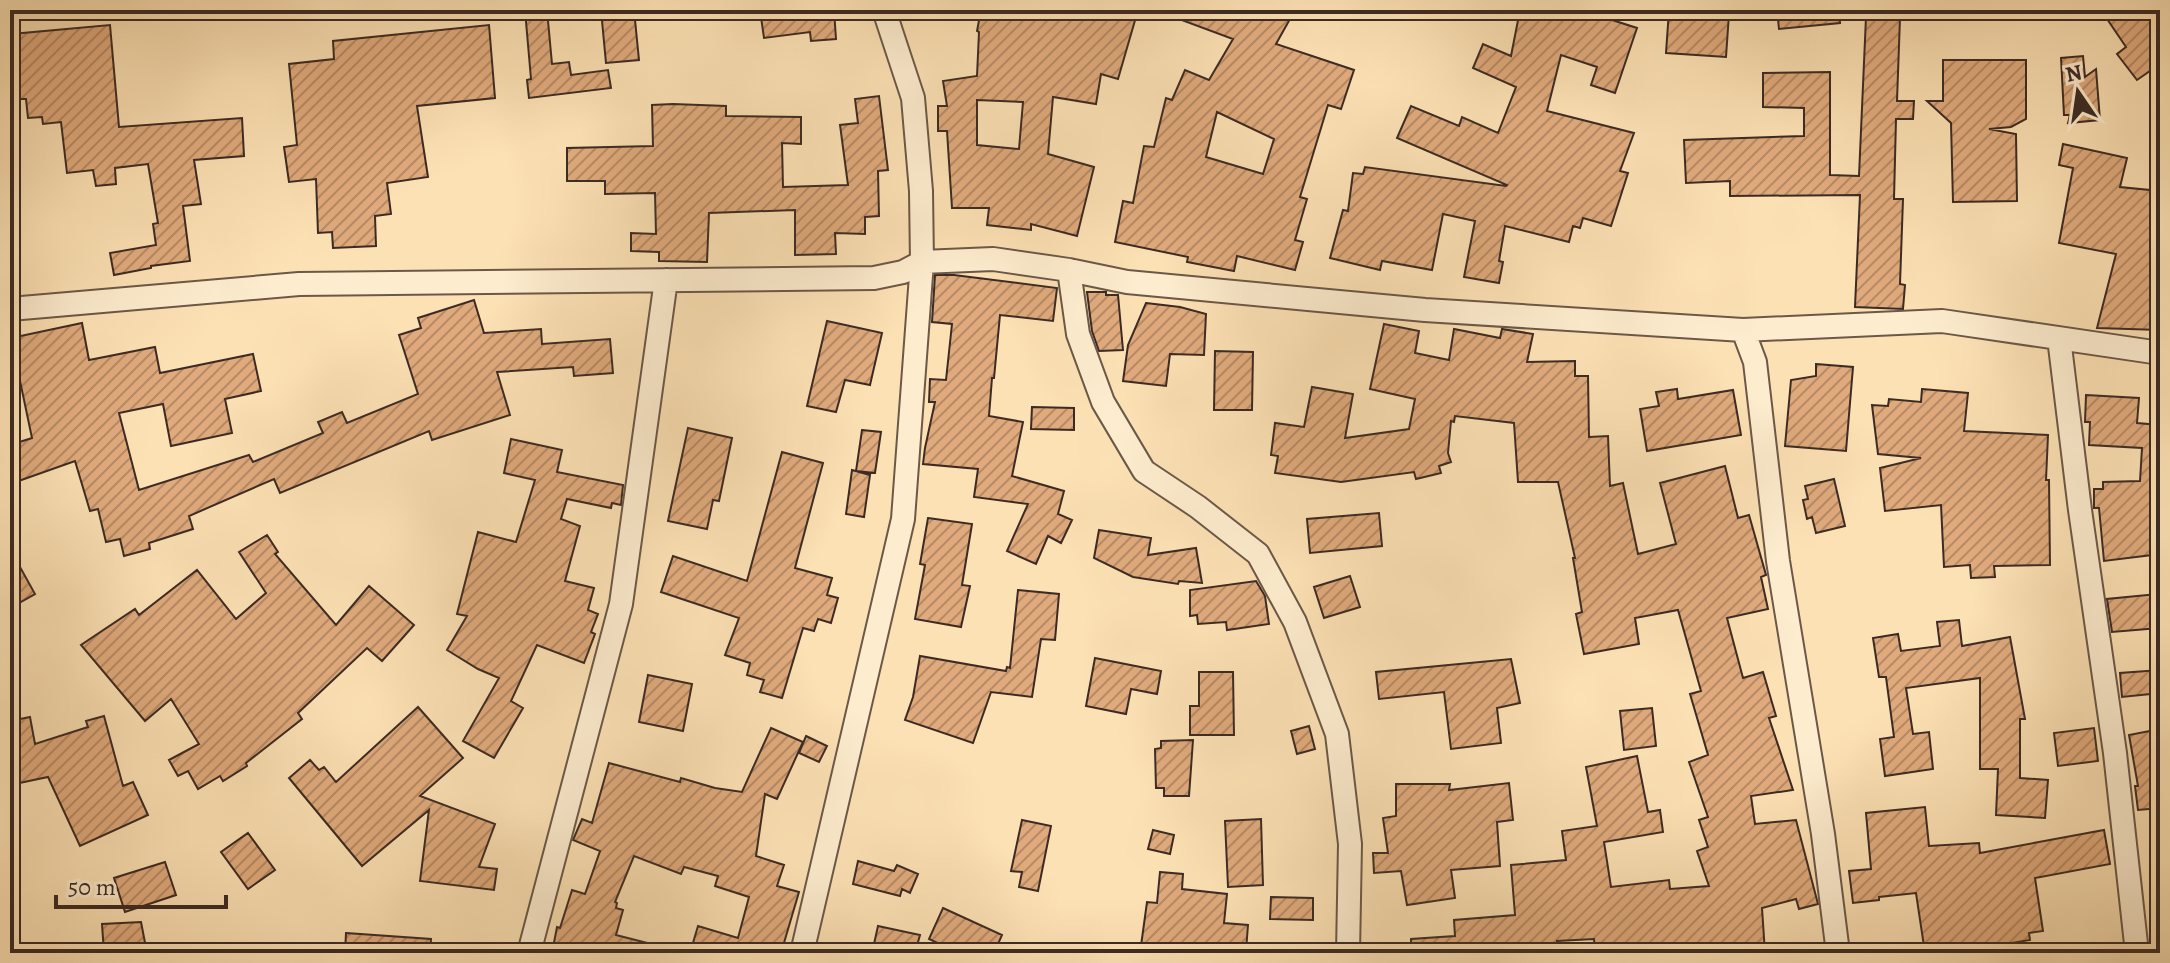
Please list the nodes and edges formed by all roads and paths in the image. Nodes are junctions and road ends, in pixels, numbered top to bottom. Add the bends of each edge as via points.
1 (884, 10) edge
2 (922, 262) junction
3 (1069, 270) junction
4 (666, 280) junction
5 (10, 309) edge
6 (1743, 330) junction
7 (2059, 338) junction
8 (2160, 353) edge
9 (529, 953) edge
10 (802, 953) edge
11 (1348, 953) edge
12 (1838, 953) edge
13 (2137, 953) edge

1 - 2 street via 913,98
2 - 3 street via 993,259
2 - 4 street via 874,278
2 - 10 street via 903,519
3 - 6 street via 1127,282 1425,310
3 - 11 street via 1078,334 1103,402 1144,471 1258,554 1295,622 1337,734 1350,844
4 - 5 street via 299,284
4 - 9 street via 621,604
6 - 7 street via 1942,321
6 - 12 street via 1755,362 1778,561
7 - 8 street
7 - 13 street

